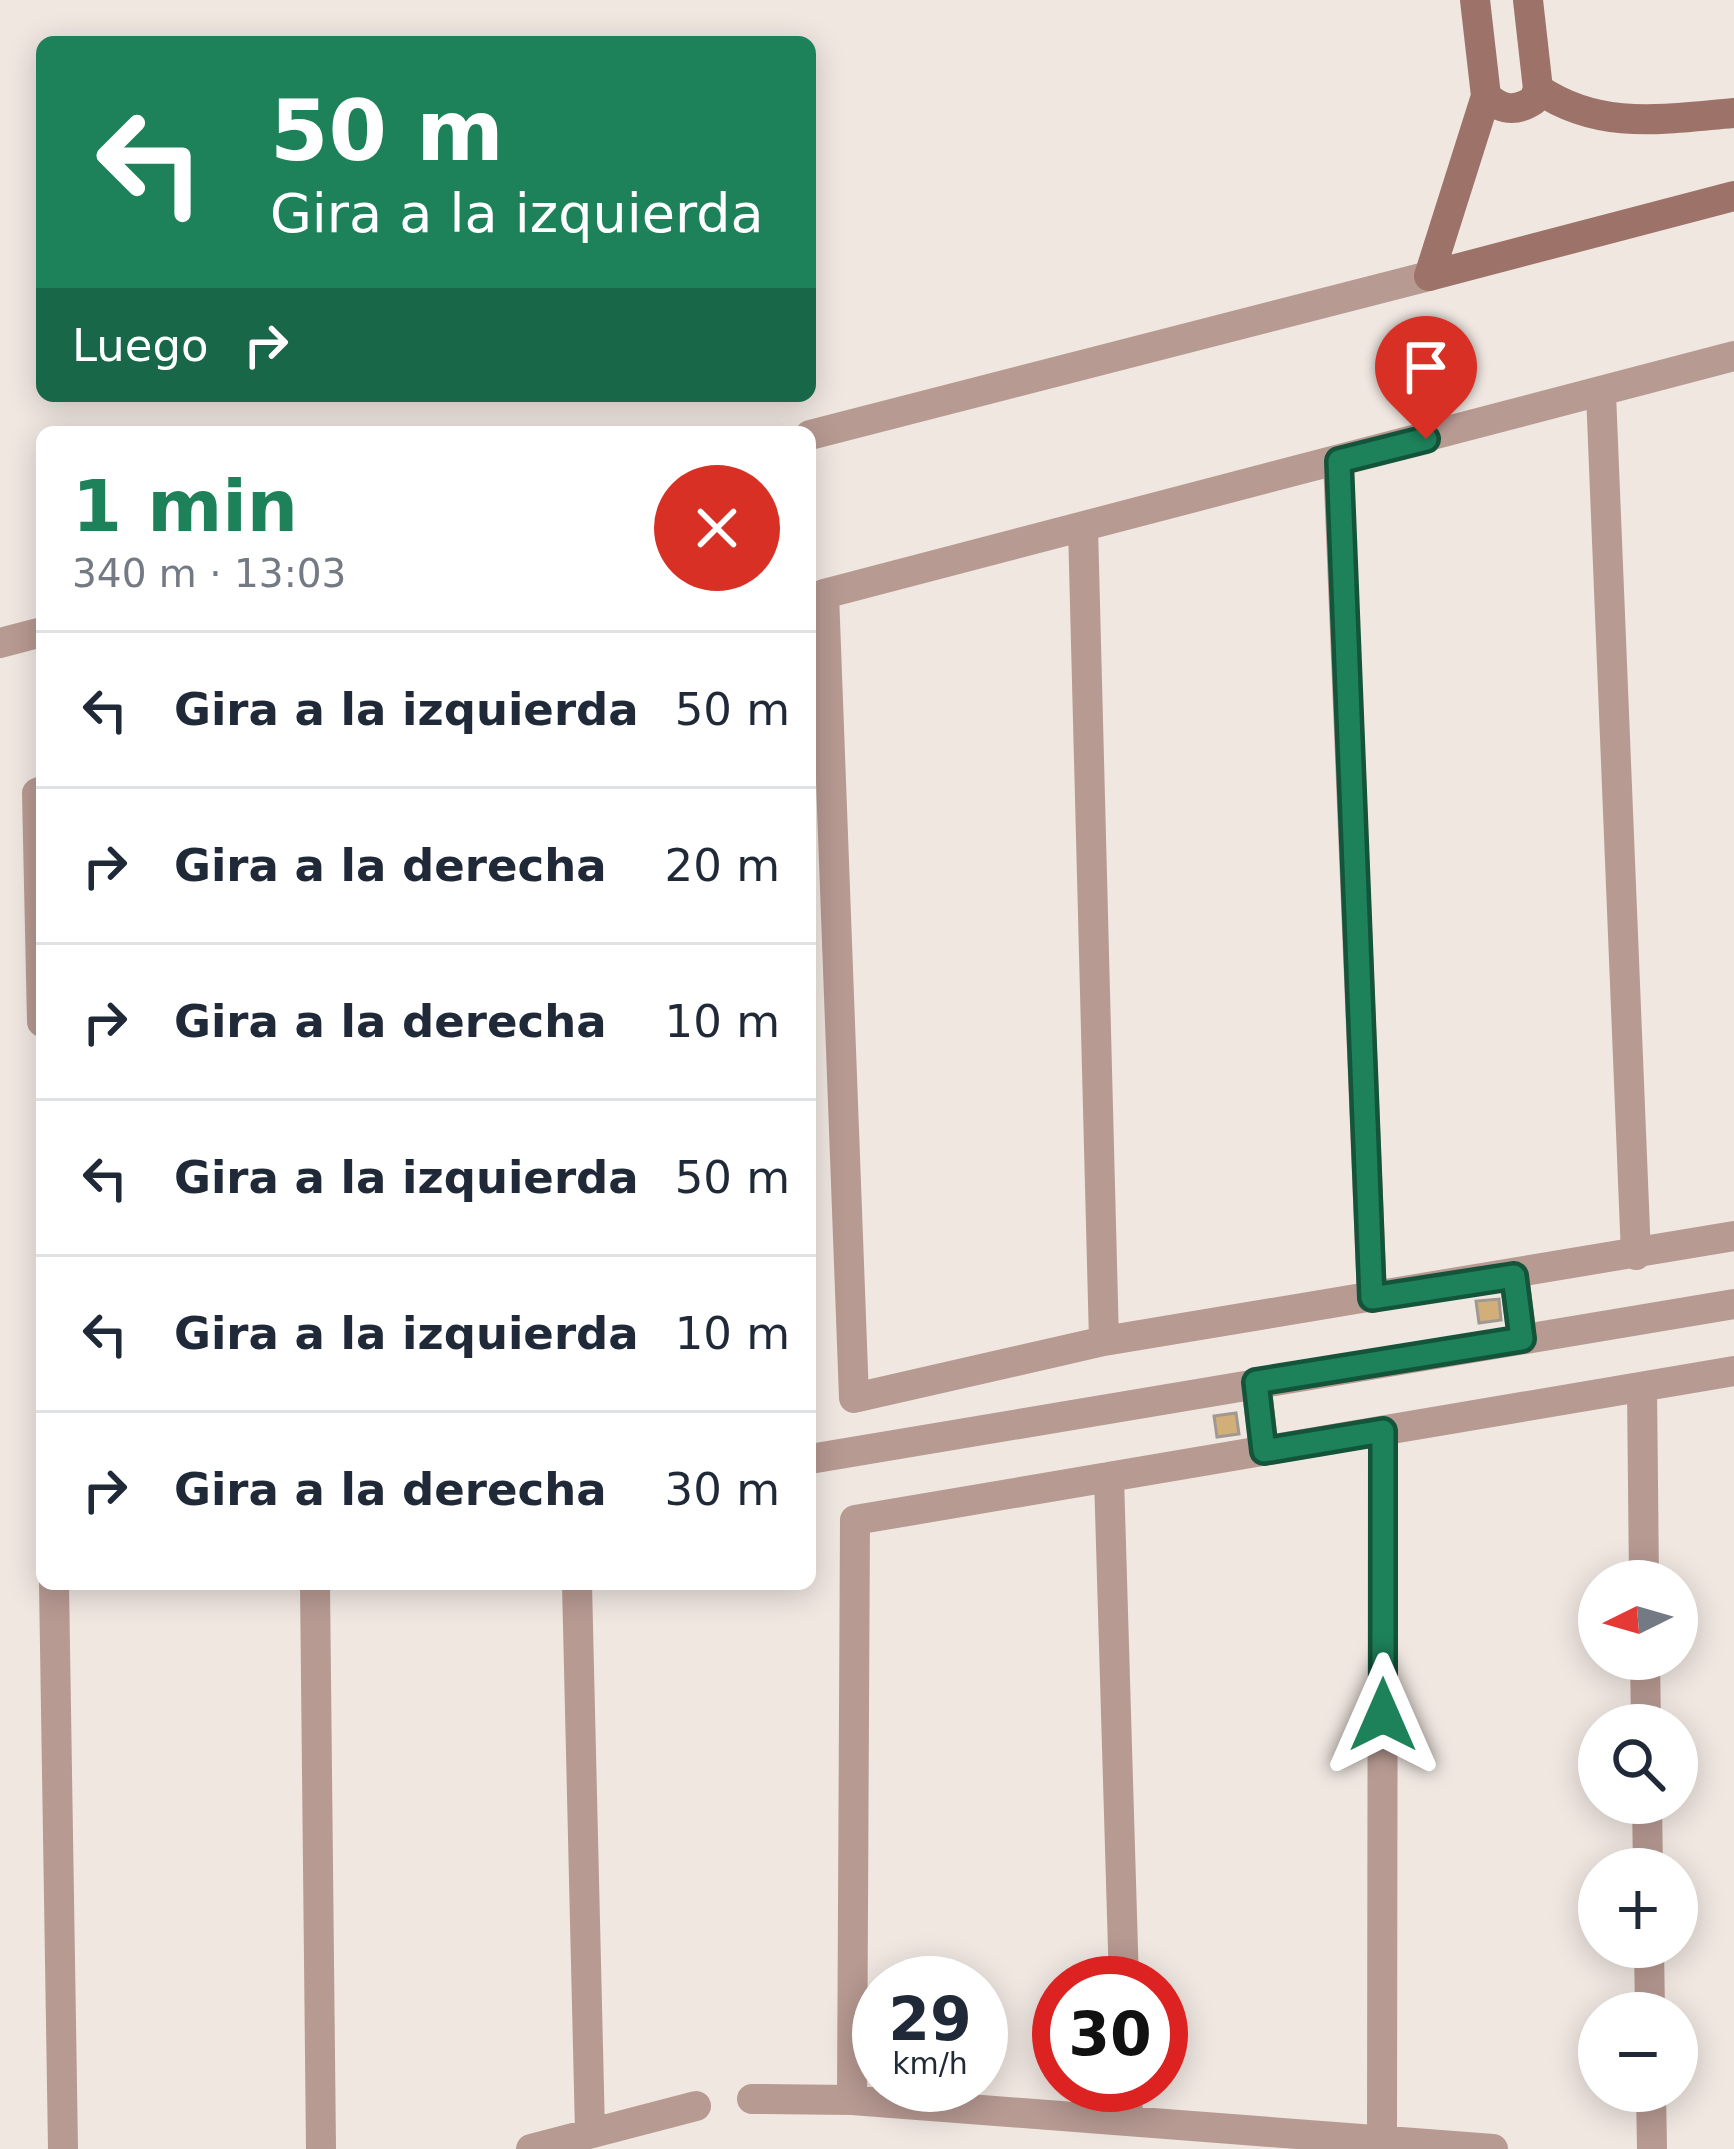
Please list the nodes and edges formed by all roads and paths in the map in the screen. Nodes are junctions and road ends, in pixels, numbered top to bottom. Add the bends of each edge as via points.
1 (1475, 0) edge
2 (1528, 0) edge
3 (1538, 89) junction
4 (1486, 96) junction
5 (1734, 113) edge
6 (1734, 196) edge
7 (1429, 276) junction
8 (1734, 356) edge
9 (1601, 393) junction
10 (816, 433) edge
11 (1339, 461) junction
12 (1083, 527) junction
13 (36, 634) edge
14 (0, 643) edge
15 (1734, 1236) edge
16 (1636, 1256) junction
17 (1514, 1276) junction
18 (1372, 1298) junction
19 (1734, 1304) edge
20 (1522, 1339) junction
21 (1105, 1341) junction
22 (1734, 1371) edge
23 (1256, 1382) junction
24 (1642, 1387) junction
25 (1383, 1431) junction
26 (1264, 1451) junction
27 (816, 1458) edge
28 (1109, 1477) junction
29 (1644, 1560) edge
30 (54, 1590) edge
31 (315, 1590) edge
32 (577, 1590) edge
33 (853, 1956) edge
34 (1123, 1956) edge
35 (752, 2099) dead end
36 (852, 2100) edge
37 (696, 2106) dead end
38 (1008, 2112) edge
39 (1128, 2112) edge
40 (1651, 2112) edge
41 (1128, 2121) junction
42 (590, 2132) junction
43 (1382, 2140) junction
44 (63, 2149) edge
45 (321, 2149) edge
46 (531, 2149) edge
47 (1492, 2149) edge
48 (1652, 2149) edge

1 - 4 main road
2 - 3 main road
3 - 4 main road via 1515,108
3 - 5 main road via 1564,107 1617,121
4 - 7 main road
6 - 7 main road
7 - 10 street
8 - 9 street
9 - 11 street
9 - 16 street
11 - 12 street
11 - 18 street
12 - 21 street
12 - 21 street via 824,594 854,1398
13 - 14 street
15 - 16 street
16 - 17 street
17 - 18 street
17 - 20 street
18 - 21 street
19 - 20 street
20 - 23 street
22 - 24 street
23 - 26 street
23 - 27 street
24 - 25 street
24 - 29 street
25 - 26 street
25 - 43 street
26 - 28 street
28 - 33 street via 855,1520
28 - 34 street
30 - 44 street
31 - 45 street
32 - 42 street
35 - 36 street
37 - 42 street
38 - 41 street
39 - 41 street
40 - 48 street
41 - 43 street
42 - 46 street
43 - 47 street

